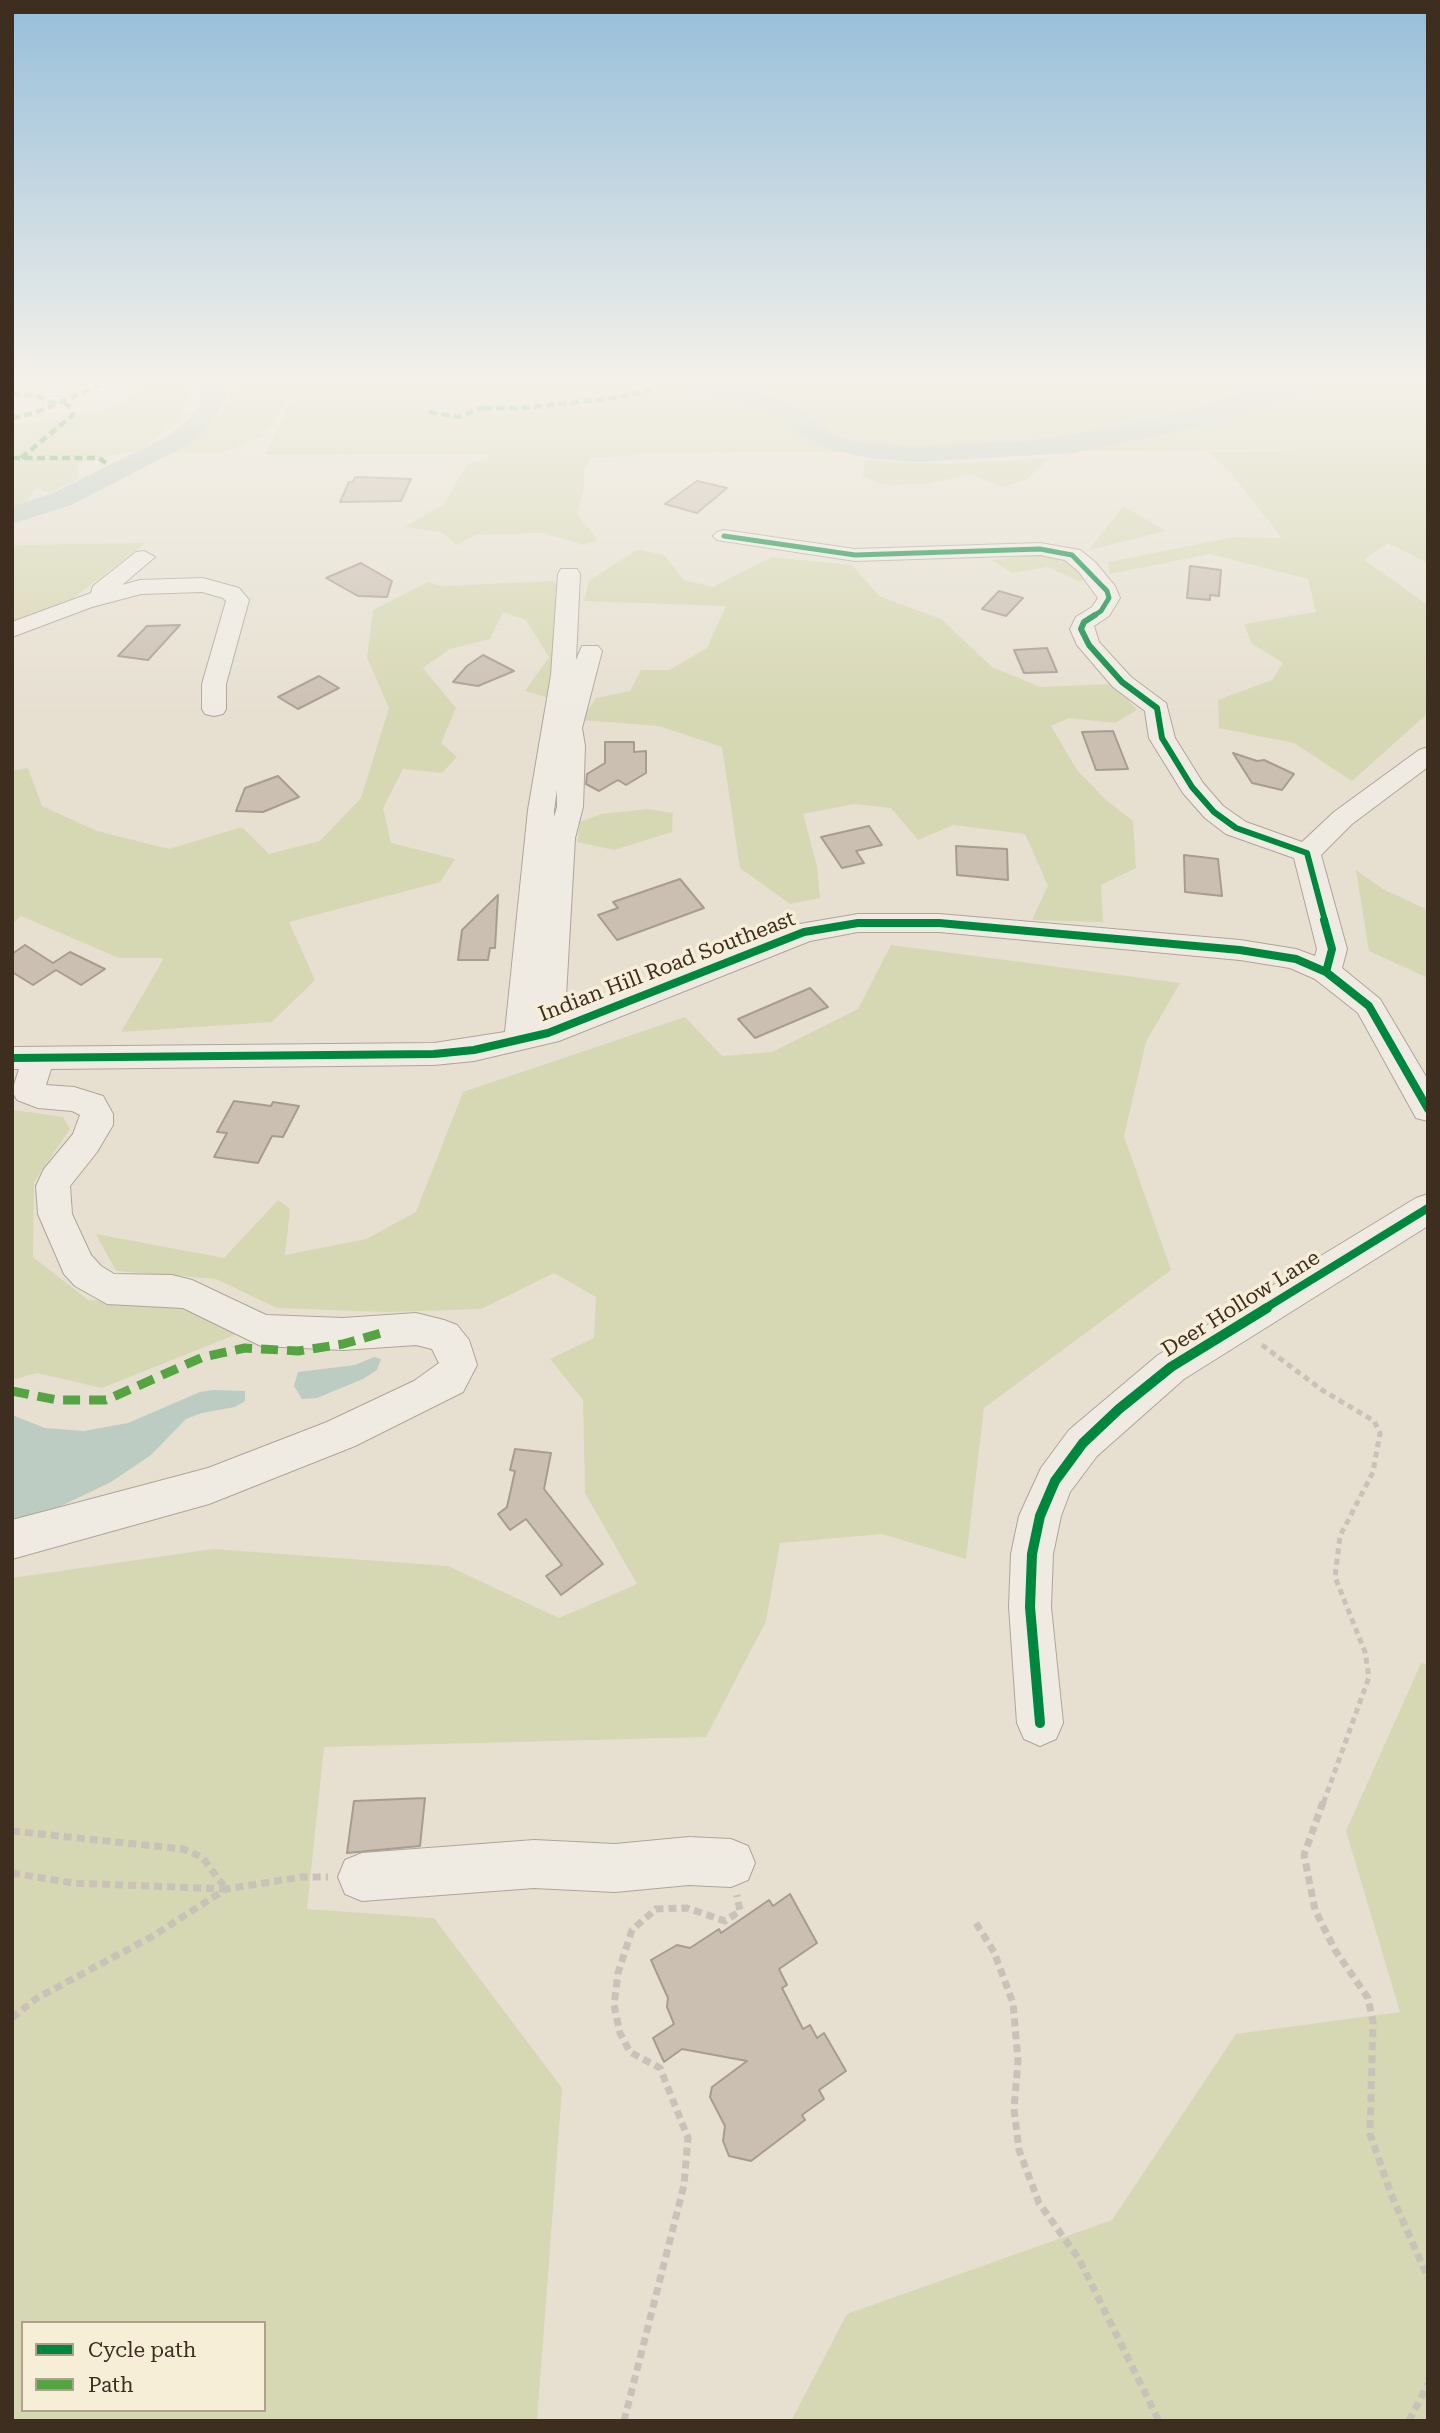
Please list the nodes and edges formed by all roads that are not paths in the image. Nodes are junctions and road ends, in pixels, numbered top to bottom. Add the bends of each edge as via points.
1 (724, 536) dead end
2 (144, 558) dead end
3 (569, 574) dead end
4 (84, 602) junction
5 (12, 629) edge
6 (590, 651) dead end
7 (214, 709) dead end
8 (1428, 755) edge
9 (1307, 853) junction
10 (1326, 972) junction
11 (534, 1037) junction
12 (26, 1057) edge
13 (1428, 1109) edge
14 (1428, 1208) edge
15 (12, 1540) edge
16 (1040, 1723) dead end
17 (731, 1863) road end
18 (362, 1877) road end

1 - 9 street via 855,555 1040,549 1072,555 1087,567 1109,598 1081,628 1089,645 1122,682 1157,708 1162,737 1192,787 1236,828
2 - 4 street
3 - 11 street via 563,675 541,810
4 - 5 street
4 - 7 street via 140,587 203,586 231,593 238,600 214,684
6 - 11 street via 569,728 570,807 561,838
8 - 9 street via 1343,818
9 - 10 street via 1332,949
10 - 11 street, Indian Hill Road Southeast via 1296,959 1240,950 939,923 832,925 785,938
10 - 13 street, Indian Hill Road Southeast via 1369,1006
11 - 12 street, Indian Hill Road Southeast via 435,1054
12 - 15 street via 28,1091 74,1099 91,1105 97,1114 96,1125 53,1186 55,1214 77,1264 88,1276 107,1289 173,1290 192,1295 261,1329 343,1334 416,1329 444,1336 456,1351 458,1365 449,1380 341,1434 209,1486
14 - 16 street, Deer Hollow Lane via 1171,1367 1083,1443 1055,1481 1040,1516 1029,1577
17 - 18 street via 689,1861 615,1868 534,1864

